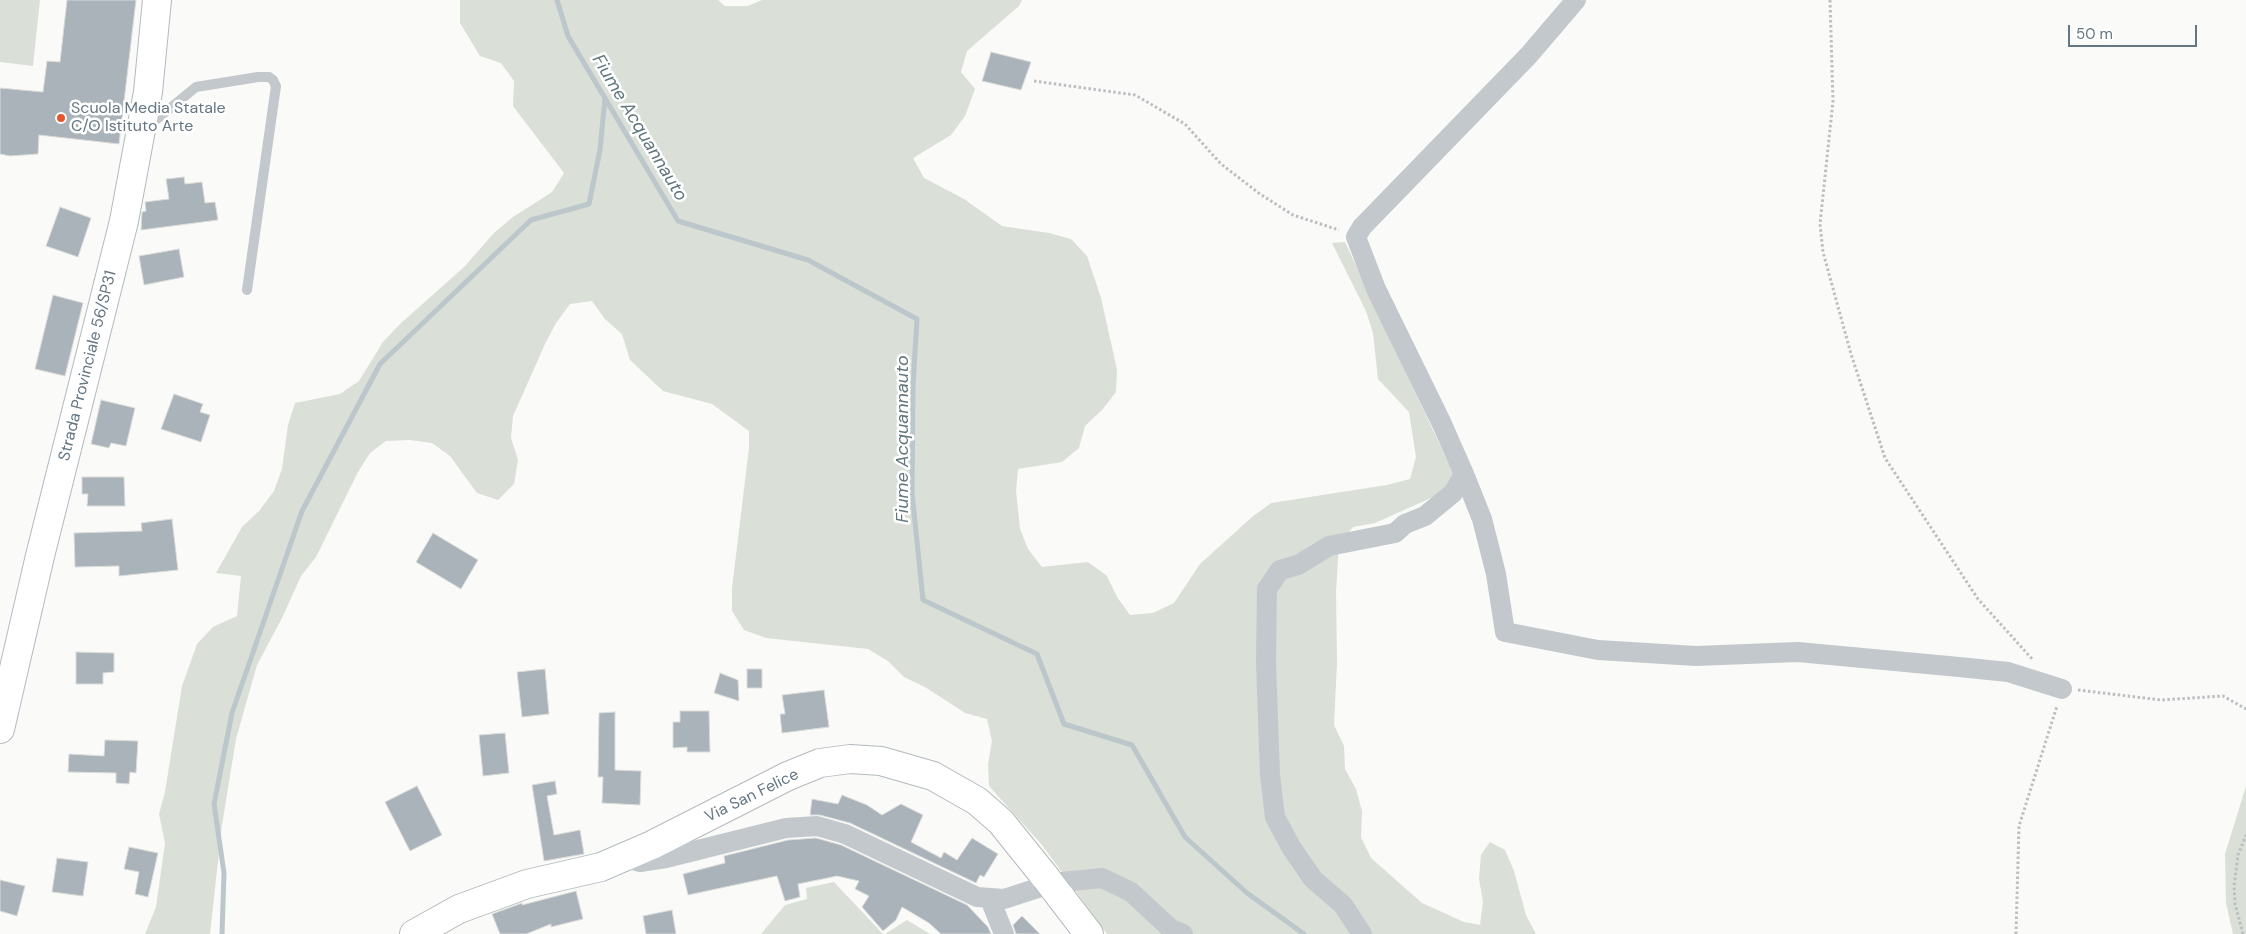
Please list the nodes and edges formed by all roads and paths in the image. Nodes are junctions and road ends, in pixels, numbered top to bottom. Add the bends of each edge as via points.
1 (157, 0) edge
2 (1576, 0) edge
3 (1830, 0) edge
4 (1034, 81) dead end
5 (142, 124) junction
6 (1356, 237) junction
7 (247, 290) dead end
8 (1464, 474) junction
9 (2038, 664) dead end
10 (2062, 689) junction
11 (2246, 708) edge
12 (0, 728) edge
13 (2246, 835) edge
14 (621, 858) junction
15 (1051, 886) junction
16 (990, 899) junction
17 (414, 934) edge
18 (1004, 934) edge
19 (1089, 934) edge
20 (1183, 934) edge
21 (1362, 934) edge
22 (2016, 934) edge
23 (2243, 934) edge

1 - 5 street, Strada Provinciale 56/SP31
2 - 6 street via 1528,56 1362,227
3 - 9 path via 1833,101 1820,224 1822,252 1851,354 1885,458 1978,599
4 - 6 path via 1135,95 1185,124 1221,164 1260,194 1293,215
5 - 7 lane via 157,119 196,87 258,77 273,80 276,86
5 - 12 street, Strada Provinciale 56/SP31 via 124,221
6 - 8 street via 1376,289
8 - 10 street via 1482,518 1496,574 1505,632 1598,650 1696,656 1798,652 1969,668 2008,672
8 - 21 street via 1453,493 1425,516 1405,524 1395,533 1329,546 1298,565 1280,570 1267,589 1266,662 1270,775 1275,817 1313,879 1343,905
10 - 11 path via 2161,700 2223,696
10 - 22 path via 2019,826
13 - 23 path via 2238,854 2234,886 2234,904
14 - 15 street, Via San Felice via 788,776 820,764 850,759 881,762 933,776 977,801 1001,822
14 - 16 street via 640,862 666,858 786,828 817,826 845,834 977,897
14 - 17 street, Via San Felice via 601,867 527,884 459,909
15 - 16 street via 1004,899
15 - 19 street, Via San Felice
15 - 20 street via 1102,878 1131,892 1171,929
16 - 18 street

